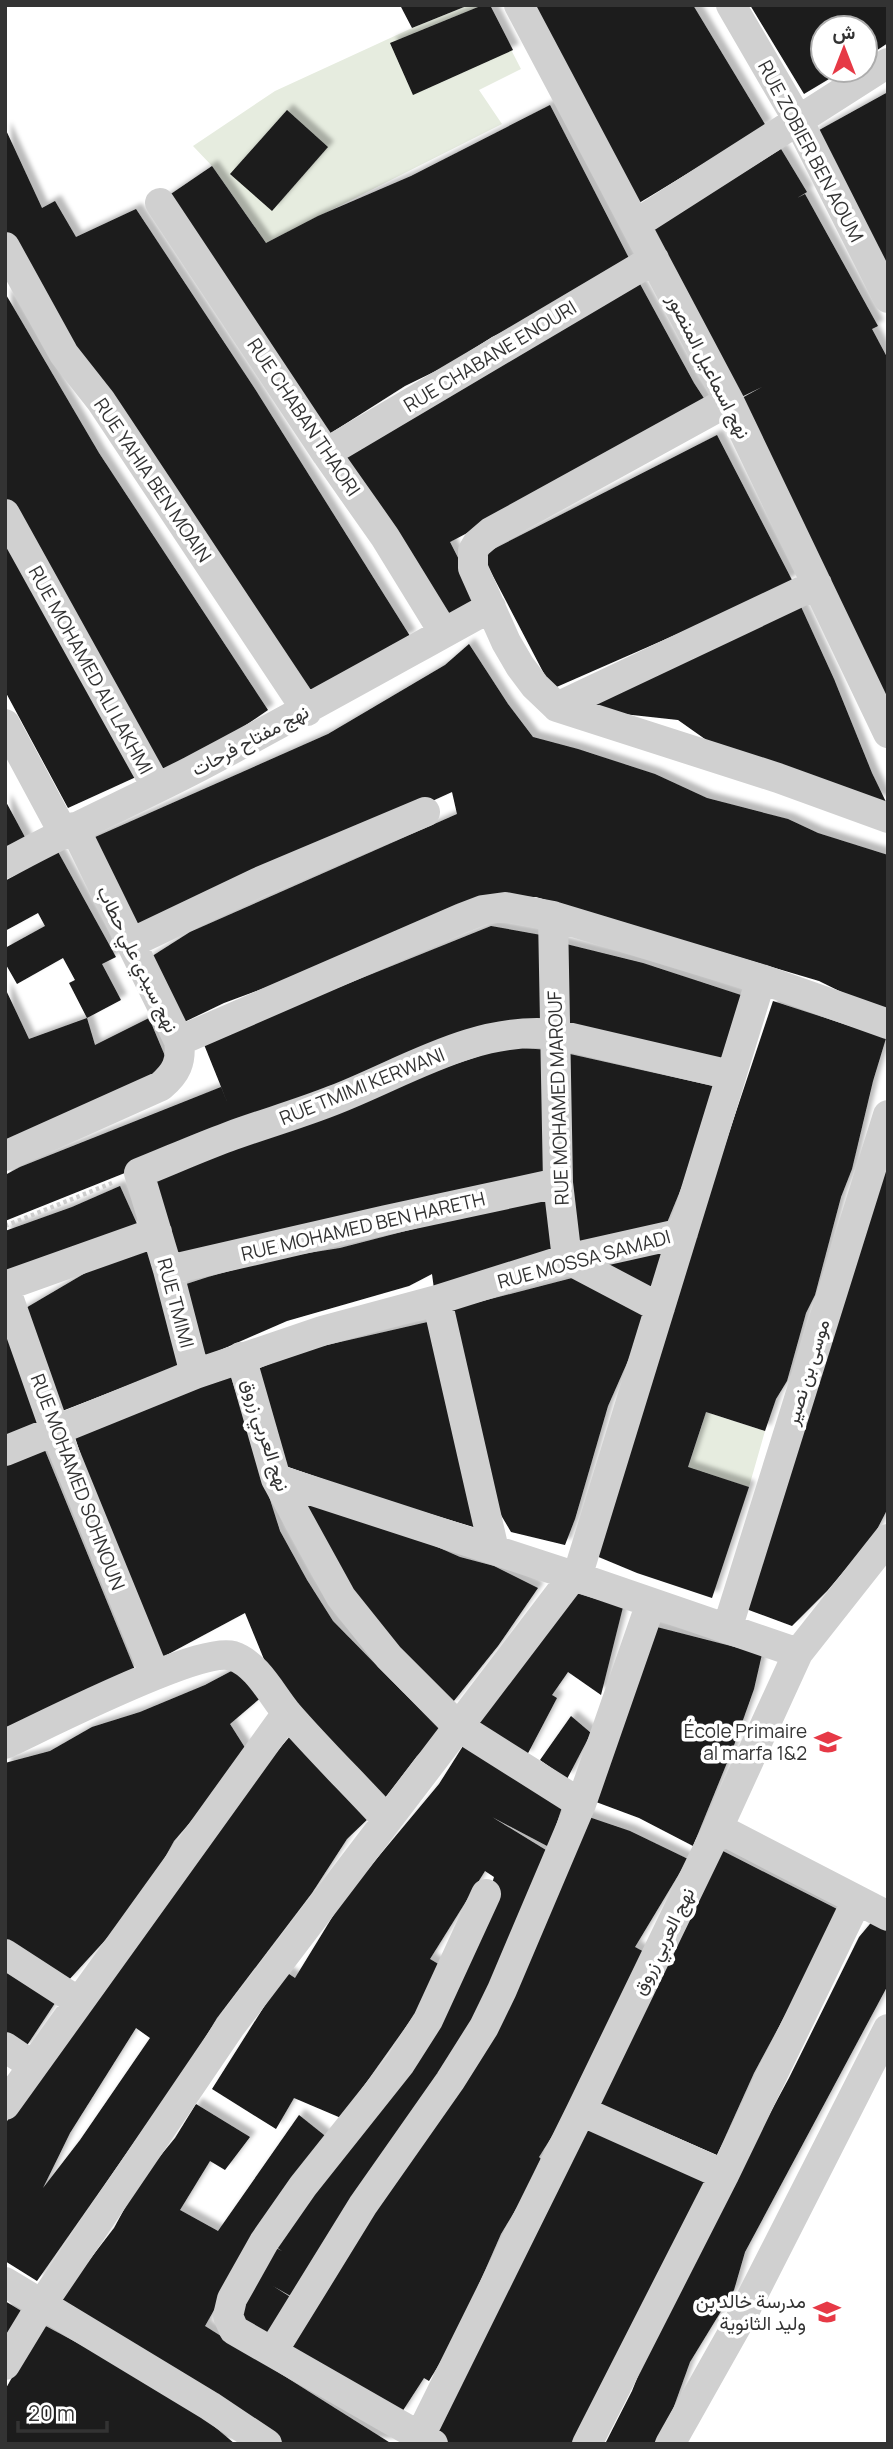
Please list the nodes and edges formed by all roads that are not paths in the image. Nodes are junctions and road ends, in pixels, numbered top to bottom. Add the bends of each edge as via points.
1 (519, 5) edge
2 (731, 5) edge
3 (888, 63) edge
4 (799, 122) junction
5 (160, 203) dead end
6 (636, 224) junction
7 (5, 247) edge
8 (654, 259) junction
9 (888, 298) edge
10 (729, 401) junction
11 (326, 453) junction
12 (5, 514) edge
13 (817, 584) junction
14 (491, 607) junction
15 (444, 633) junction
16 (557, 707) junction
17 (307, 711) junction
18 (5, 724) edge
19 (888, 733) edge
20 (157, 788) junction
21 (425, 812) dead end
22 (888, 818) edge
23 (69, 829) junction
24 (5, 864) edge
25 (553, 916) junction
26 (131, 943) junction
27 (761, 979) junction
28 (888, 1024) edge
29 (555, 1034) junction
30 (179, 1041) junction
31 (731, 1075) junction
32 (888, 1115) edge
33 (5, 1156) edge
34 (139, 1172) joint
35 (558, 1183) junction
36 (157, 1232) junction
37 (683, 1233) junction
38 (567, 1259) junction
39 (168, 1270) junction
40 (5, 1287) edge
41 (437, 1300) junction
42 (660, 1308) junction
43 (241, 1357) junction
44 (195, 1374) junction
45 (55, 1430) junction
46 (5, 1451) edge
47 (275, 1479) junction
48 (888, 1539) edge
49 (494, 1550) junction
50 (575, 1577) junction
51 (651, 1603) junction
52 (727, 1629) junction
53 (798, 1654) junction
54 (155, 1675) junction
55 (287, 1713) junction
56 (459, 1727) junction
57 (5, 1744) edge
58 (581, 1804) junction
59 (387, 1819) junction
60 (718, 1828) junction
61 (486, 1894) dead end
62 (857, 1900) junction
63 (888, 1916) edge
64 (5, 1954) edge
65 (79, 2002) junction
66 (888, 2029) edge
67 (5, 2047) edge
68 (33, 2066) junction
69 (5, 2105) edge
70 (581, 2111) junction
71 (724, 2175) junction
72 (5, 2282) edge
73 (43, 2304) junction
74 (273, 2351) junction
75 (5, 2365) edge
76 (427, 2440) edge
77 (267, 2444) edge
78 (587, 2444) edge
79 (670, 2444) edge

1 - 6 street, نهج اسماعيل المنصور
2 - 4 street, RUE ZOBIER BEN AOUM
3 - 4 street
4 - 6 street
4 - 9 street, RUE ZOBIER BEN AOUM
5 - 11 street, RUE CHABAN THAORI
6 - 8 street, نهج اسماعيل المنصور
7 - 17 street, RUE YAHIA BEN MOAIN via 64,354 101,401
8 - 10 street, نهج اسماعيل المنصور
8 - 11 street, RUE CHABANE ENOURI
10 - 13 street, نهج اسماعيل المنصور
10 - 14 street via 484,537 472,560
11 - 15 street, RUE CHABAN THAORI
12 - 20 street, RUE MOHAMED ALI LAKHMI
13 - 16 street
13 - 19 street, نهج اسماعيل المنصور
14 - 15 street, نهج مفتاح فرحات
14 - 16 street via 520,666
15 - 17 street, نهج مفتاح فرحات
16 - 22 street
17 - 20 street, نهج مفتاح فرحات
18 - 23 street, نهج سيدي علي حطاب
20 - 23 street, نهج مفتاح فرحات
21 - 26 street via 259,882
23 - 24 street, نهج مفتاح فرحات
23 - 26 street, نهج سيدي علي حطاب
25 - 27 street
25 - 29 street, RUE MOHAMED MAROUF
25 - 30 street via 505,907 483,910
26 - 30 street, نهج سيدي علي حطاب
27 - 28 street
27 - 31 street
29 - 31 street, RUE TMIMI KERWANI
29 - 34 street, RUE TMIMI KERWANI via 531,1032 481,1039
29 - 35 street, RUE MOHAMED MAROUF
30 - 33 street, نهج سيدي علي حطاب via 179,1063 161,1086
31 - 37 street
32 - 52 street, موسى بن نصير
34 - 36 street, RUE TMIMI
35 - 38 street, RUE MOHAMED MAROUF
35 - 39 street, RUE MOHAMED BEN HARETH
36 - 39 street, RUE TMIMI
36 - 40 street
37 - 38 street, RUE MOSSA SAMADI
37 - 42 street, RUE MOSSA SAMADI
38 - 41 street, RUE MOSSA SAMADI
38 - 42 street
39 - 44 street, RUE TMIMI
40 - 45 street, RUE MOHAMED SOHNOUN
41 - 43 street, RUE MOSSA SAMADI
41 - 49 street
42 - 50 street, RUE MOSSA SAMADI
43 - 44 street, RUE MOSSA SAMADI
43 - 47 street, نهج العربي زروق
44 - 45 street, RUE MOSSA SAMADI
45 - 46 street, RUE MOSSA SAMADI
45 - 54 street, RUE MOHAMED SOHNOUN
47 - 49 street
47 - 56 street, نهج العربي زروق via 341,1597 389,1657
48 - 53 street
49 - 50 street
50 - 51 street
50 - 56 street
51 - 52 street
51 - 58 street
52 - 53 street
53 - 60 street, نهج العربي زروق
54 - 55 street via 209,1656 233,1656 253,1669
54 - 57 street
55 - 59 street
55 - 65 street
56 - 58 street, نهج العربي زروق
56 - 59 street
58 - 74 street via 484,2027 363,2205
59 - 73 street via 230,2027
60 - 62 street
60 - 70 street, نهج العربي زروق
61 - 74 street via 428,2021 400,2064 303,2186 232,2299 228,2316 234,2330
62 - 63 street
62 - 71 street
64 - 65 street
65 - 68 street
66 - 79 street via 741,2318
67 - 68 street
68 - 69 street
70 - 71 street
70 - 76 street, نهج العربي زروق
71 - 78 street
72 - 73 street
73 - 75 street
73 - 77 street
74 - 76 street

